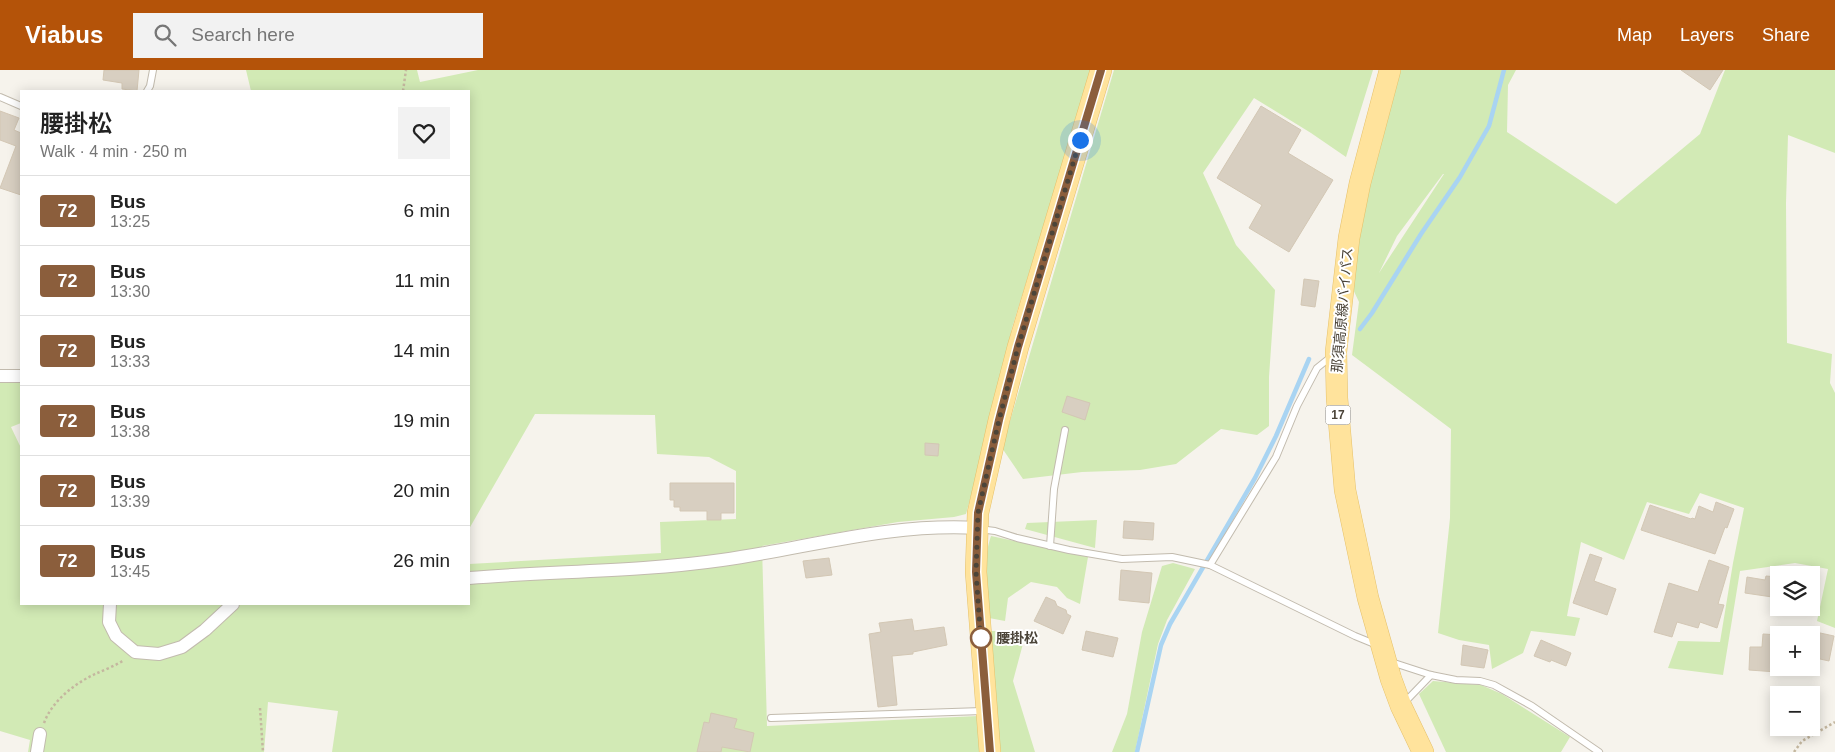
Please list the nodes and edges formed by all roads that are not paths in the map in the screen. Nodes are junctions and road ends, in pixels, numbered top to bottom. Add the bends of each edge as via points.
1 (153, 70) edge
2 (1101, 70) edge
3 (1390, 70) edge
4 (147, 90) edge
5 (0, 97) edge
6 (20, 106) edge
7 (1336, 352) junction
8 (0, 376) edge
9 (20, 376) edge
10 (1065, 430) dead end
11 (977, 528) junction
12 (1050, 546) junction
13 (1210, 565) junction
14 (470, 578) edge
15 (110, 605) edge
16 (232, 605) edge
17 (1383, 653) junction
18 (1431, 675) junction
19 (1402, 706) junction
20 (986, 711) junction
21 (771, 718) dead end
22 (40, 734) road end
23 (37, 752) edge
24 (990, 752) edge
25 (1423, 752) edge
26 (1599, 752) edge

1 - 4 lane
2 - 11 main road via 1018,347
3 - 7 main road, 那須高原線バイパス / 17 via 1349,238
5 - 6 lane
7 - 13 lane via 1317,368 1276,457
7 - 17 main road, 那須高原線バイパス / 17 via 1344,490
8 - 9 street
10 - 12 lane via 1054,489
11 - 12 lane
11 - 14 street via 945,526 888,530 722,560
11 - 20 main road
12 - 13 lane via 1122,559 1172,557
13 - 17 lane
15 - 16 street via 109,622 116,636 135,652 159,654 182,647
17 - 18 lane
17 - 19 main road, 那須高原線バイパス / 17
18 - 19 lane
18 - 26 lane via 1494,685 1532,706
19 - 25 main road, 那須高原線バイパス / 17
20 - 21 lane
20 - 24 main road
22 - 23 street

